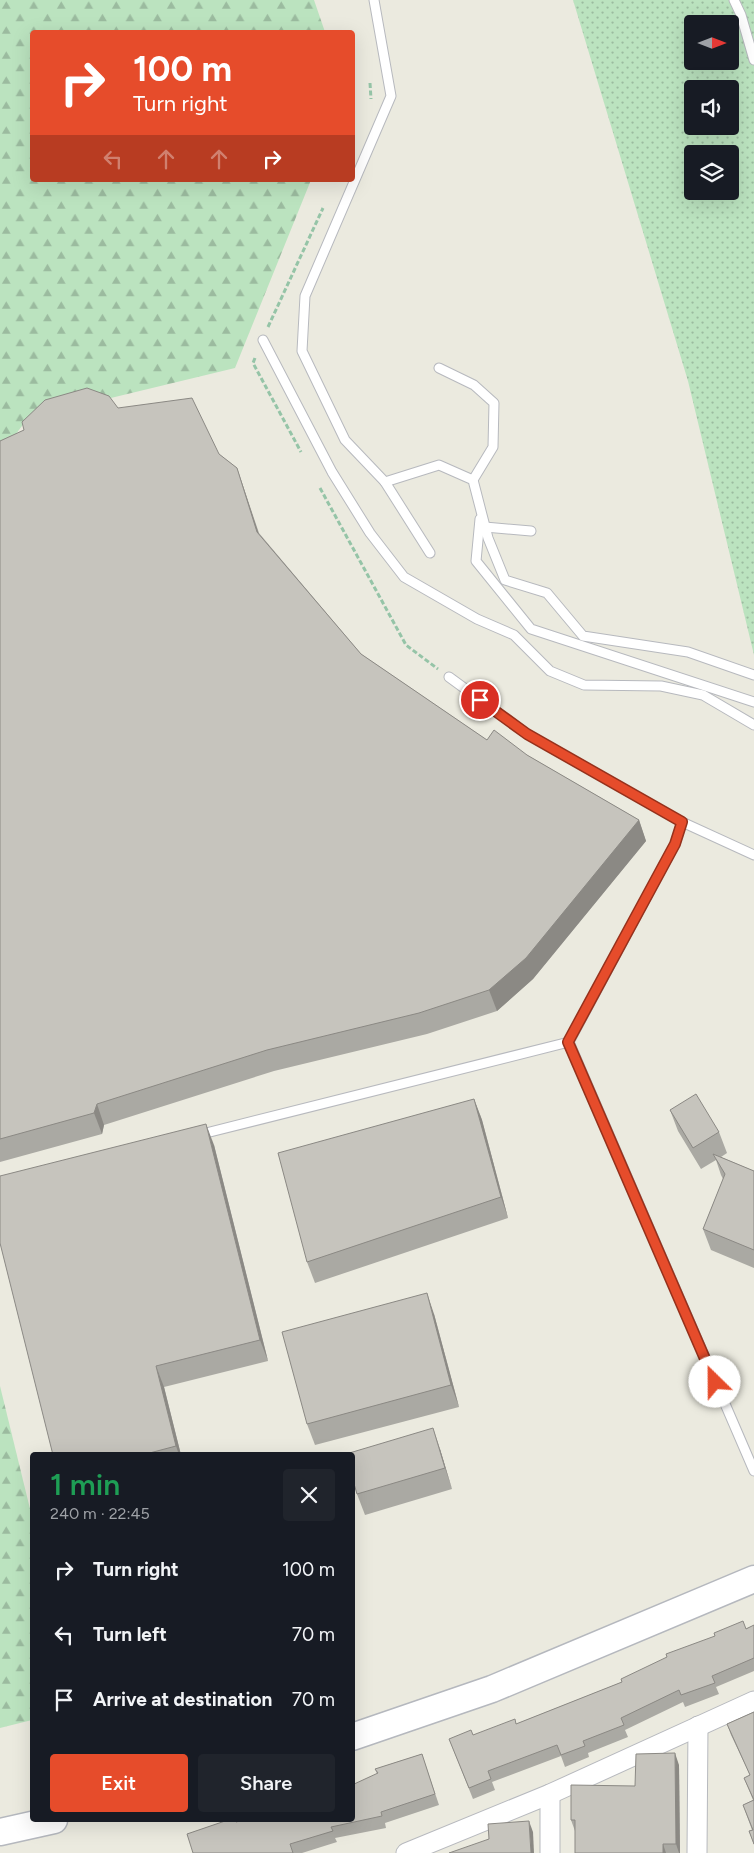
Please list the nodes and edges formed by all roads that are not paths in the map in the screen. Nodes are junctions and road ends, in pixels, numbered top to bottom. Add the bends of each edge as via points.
1 (374, 0) edge
2 (734, 0) edge
3 (754, 60) edge
4 (355, 180) edge
5 (354, 182) edge
6 (263, 340) dead end
7 (439, 368) dead end
8 (473, 480) junction
9 (385, 482) junction
10 (481, 512) junction
11 (485, 527) junction
12 (531, 531) dead end
13 (430, 554) dead end
14 (754, 675) edge
15 (449, 677) dead end
16 (754, 702) edge
17 (754, 725) edge
18 (682, 822) junction
19 (754, 855) edge
20 (568, 1042) junction
21 (193, 1136) edge
22 (754, 1471) edge
23 (754, 1579) edge
24 (754, 1700) edge
25 (698, 1726) junction
26 (355, 1736) edge
27 (550, 1794) junction
28 (45, 1822) edge
29 (0, 1832) edge
30 (410, 1852) edge
31 (550, 1853) edge
32 (697, 1853) edge

1 - 4 lane via 391,96
2 - 3 lane
5 - 9 lane via 305,296 302,350 344,440
6 - 17 lane via 332,472 370,532 404,577 477,619 514,635 550,671 584,685 661,686 703,695
7 - 8 lane via 474,385 494,404 493,447
8 - 9 lane via 439,465
8 - 10 lane
9 - 13 lane
10 - 11 lane
10 - 16 lane via 476,561 531,629
11 - 12 lane
11 - 14 lane via 506,580 547,592 583,636 688,652
15 - 18 lane via 527,734
18 - 19 lane
18 - 20 lane via 675,844
20 - 21 lane
20 - 22 lane
23 - 26 street via 492,1689
24 - 25 street
25 - 27 street
25 - 32 street
27 - 30 street
27 - 31 street
28 - 29 street

